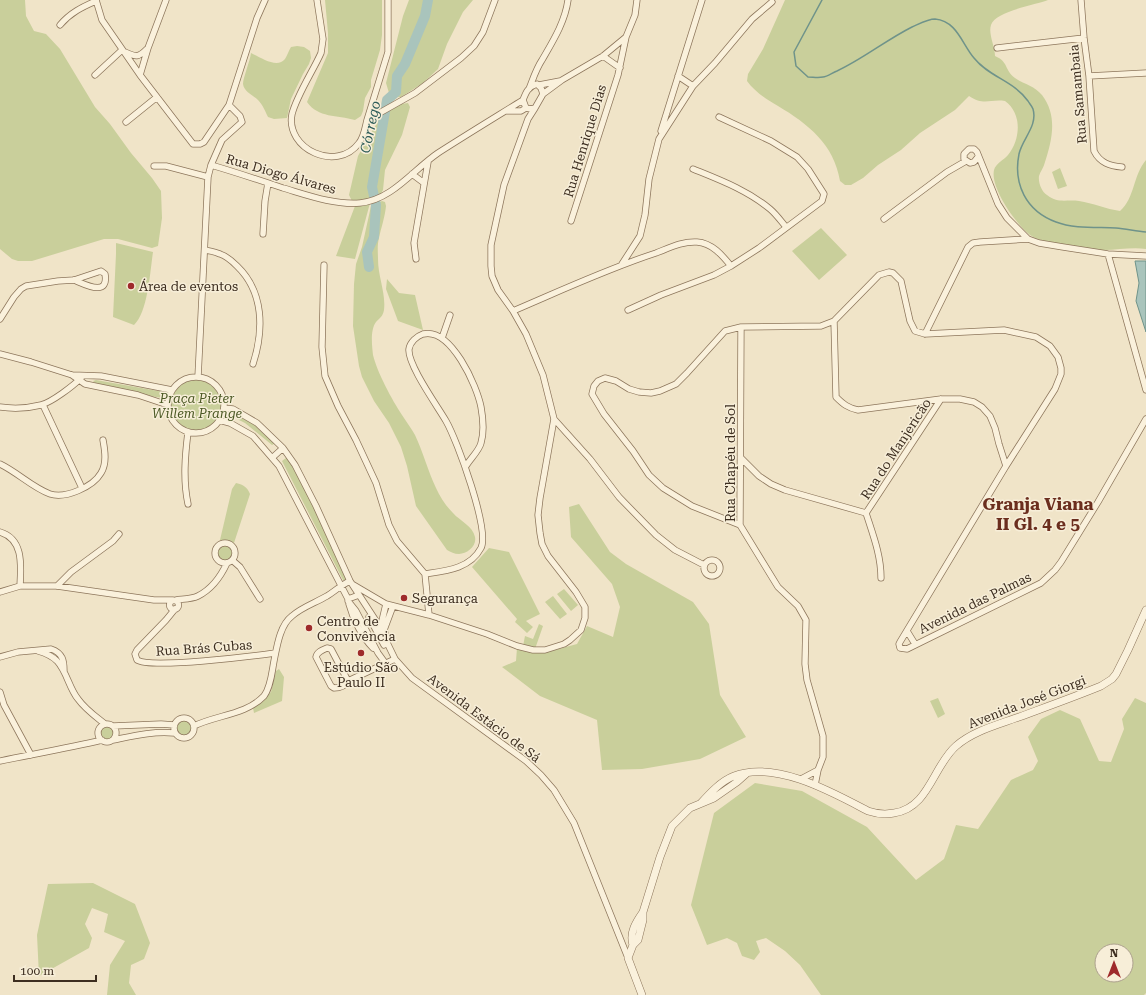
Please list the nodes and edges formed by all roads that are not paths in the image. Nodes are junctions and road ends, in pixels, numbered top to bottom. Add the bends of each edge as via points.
1 (96, 0) edge
2 (166, 0) edge
3 (265, 0) edge
4 (317, 0) edge
5 (388, 0) edge
6 (495, 0) edge
7 (568, 0) edge
8 (637, 0) edge
9 (702, 0) edge
10 (1081, 0) edge
11 (772, 2) dead end
12 (60, 25) dead end
13 (626, 37) junction
14 (1084, 38) junction
15 (148, 48) junction
16 (997, 48) dead end
17 (612, 49) junction
18 (123, 51) junction
19 (622, 53) junction
20 (603, 56) junction
21 (541, 61) junction
22 (620, 68) junction
23 (1146, 73) edge
24 (95, 75) dead end
25 (140, 75) junction
26 (678, 76) junction
27 (1089, 76) junction
28 (562, 80) junction
29 (538, 85) junction
30 (693, 86) junction
31 (528, 88) junction
32 (543, 94) junction
33 (157, 97) junction
34 (672, 98) junction
35 (523, 100) junction
36 (681, 104) junction
37 (229, 105) junction
38 (527, 108) junction
39 (536, 108) junction
40 (506, 110) junction
41 (720, 117) dead end
42 (528, 119) junction
43 (367, 120) junction
44 (126, 122) dead end
45 (659, 139) junction
46 (978, 157) junction
47 (966, 161) junction
48 (428, 162) junction
49 (210, 165) junction
50 (154, 166) dead end
51 (1122, 167) dead end
52 (693, 170) dead end
53 (412, 174) junction
54 (208, 177) junction
55 (268, 183) junction
56 (424, 183) junction
57 (884, 218) dead end
58 (571, 221) dead end
59 (786, 227) junction
60 (264, 234) dead end
61 (1028, 239) junction
62 (205, 250) junction
63 (1108, 254) junction
64 (1146, 256) edge
65 (416, 259) dead end
66 (622, 264) junction
67 (324, 265) dead end
68 (731, 266) junction
69 (74, 280) junction
70 (628, 310) dead end
71 (512, 311) junction
72 (450, 315) dead end
73 (0, 318) edge
74 (834, 321) junction
75 (741, 327) junction
76 (925, 334) junction
77 (442, 338) junction
78 (0, 354) edge
79 (253, 364) dead end
80 (72, 375) junction
81 (84, 375) junction
82 (198, 378) junction
83 (79, 380) junction
84 (172, 390) junction
85 (1146, 390) edge
86 (942, 399) junction
87 (42, 405) junction
88 (168, 405) junction
89 (0, 407) edge
90 (224, 408) junction
91 (554, 419) junction
92 (1146, 419) edge
93 (219, 420) junction
94 (188, 432) junction
95 (103, 440) dead end
96 (283, 448) junction
97 (272, 457) junction
98 (740, 458) junction
99 (0, 464) edge
100 (466, 466) junction
101 (1006, 466) junction
102 (82, 488) junction
103 (188, 504) dead end
104 (866, 514) junction
105 (740, 525) junction
106 (0, 532) edge
107 (119, 534) dead end
108 (230, 562) junction
109 (704, 565) dead end
110 (425, 574) junction
111 (881, 578) dead end
112 (351, 582) junction
113 (341, 585) junction
114 (20, 586) junction
115 (57, 586) junction
116 (0, 592) edge
117 (360, 596) junction
118 (260, 599) dead end
119 (174, 600) junction
120 (348, 600) junction
121 (386, 604) junction
122 (393, 606) junction
123 (1146, 610) edge
124 (429, 615) junction
125 (381, 625) junction
126 (384, 630) junction
127 (907, 630) junction
128 (915, 644) junction
129 (275, 653) junction
130 (393, 656) junction
131 (0, 657) edge
132 (386, 664) junction
133 (348, 681) junction
134 (0, 692) edge
135 (105, 724) junction
136 (174, 725) junction
137 (113, 726) junction
138 (194, 726) junction
139 (174, 733) junction
140 (102, 740) junction
141 (113, 740) junction
142 (31, 755) junction
143 (0, 761) edge
144 (818, 770) junction
145 (801, 779) junction
146 (815, 785) junction
147 (628, 958) junction
148 (642, 995) edge

1 - 12 street via 72,12
1 - 18 street via 102,20
2 - 15 street
3 - 37 street
4 - 43 street via 323,46 292,115 295,132 299,141 315,154 326,157 344,155 359,143
5 - 43 street via 388,52
6 - 43 street via 483,32 474,46 415,93
7 - 21 street via 550,48
8 - 13 street via 635,15
9 - 26 street
10 - 14 street, Rua Samambaia
11 - 30 street via 752,19
13 - 17 street
13 - 19 street, Rua Henrique Dias
14 - 16 street
14 - 27 street, Rua Samambaia
15 - 18 street via 139,56
15 - 25 street
17 - 19 street
17 - 20 street
18 - 24 street
18 - 25 street
19 - 22 street, Rua Henrique Dias
20 - 22 street
20 - 28 street
21 - 29 street
21 - 31 street
22 - 58 street, Rua Henrique Dias
23 - 27 street
25 - 33 street
26 - 30 street
26 - 34 street
27 - 51 street, Rua Samambaia via 1094,151 1097,158 1103,162
28 - 29 street
28 - 32 street
29 - 31 street
29 - 32 street
30 - 36 street
31 - 35 street
32 - 39 street
33 - 37 street via 193,144 204,142
33 - 44 street
34 - 36 street
34 - 45 street
35 - 38 street
35 - 40 street, Rua Diogo Álvares
36 - 45 street
37 - 49 street via 240,116 242,122 222,140
38 - 39 street
38 - 40 street, Rua Diogo Álvares via 521,111
38 - 42 street
39 - 42 street
40 - 48 street, Rua Diogo Álvares
41 - 59 street via 771,141 797,157 824,194 822,201
42 - 71 street via 504,185 491,245 492,276
45 - 66 street via 649,179 640,236
46 - 47 street via 974,162
46 - 47 street via 976,150 969,149 964,154
46 - 61 street via 998,204 1007,218
47 - 57 street
48 - 53 street, Rua Diogo Álvares
48 - 56 street
49 - 54 street, Rua Diogo Álvares
49 - 55 street, Rua Diogo Álvares
50 - 54 street via 166,166
52 - 59 street via 732,185 754,198 771,210
53 - 55 street, Rua Diogo Álvares via 396,188 380,197 360,203 337,202
53 - 56 street
54 - 62 street, Rua Diogo Álvares
55 - 60 street
56 - 65 street via 414,243
59 - 68 street
61 - 63 street
61 - 76 street via 980,242 968,247
62 - 79 street via 221,254 234,263 254,289 260,321 258,349
62 - 82 street, Rua Diogo Álvares
63 - 64 street
63 - 85 street
66 - 68 street via 685,243 697,242 706,244 722,255
66 - 71 street
67 - 110 street via 322,347 325,376 376,483 397,542
68 - 70 street
69 - 69 street via 100,271 106,274 106,284 99,288
69 - 73 street via 26,286 14,297
71 - 91 street via 538,361
72 - 77 street
74 - 75 street via 821,326
74 - 76 street via 879,275 889,272 901,281 912,326 915,331
74 - 86 street via 836,396 842,403 858,410
75 - 98 street, Rua Chapéu de Sol
75 - 105 street via 725,331 687,374 676,384 660,392 639,392 605,378 598,381 592,394 649,475 663,488 692,506
76 - 101 street via 1004,330 1036,337 1050,346 1058,357 1061,374 1055,389
77 - 100 street via 460,358 476,389 481,408 481,444
77 - 100 street via 424,334 412,341 409,349 423,384 447,423
78 - 80 street
80 - 81 street
80 - 83 street
81 - 83 street
81 - 84 street
82 - 84 street via 182,381
82 - 90 street via 208,380 217,388 223,398
83 - 87 street
83 - 88 street via 85,384 138,395
84 - 88 street
86 - 101 street via 960,398 982,407 990,416 995,428
86 - 104 street, Rua do Manjericão
87 - 89 street
87 - 102 street
88 - 94 street via 173,421
90 - 93 street
90 - 96 street, Avenida Estácio de Sá via 233,409 257,422
91 - 109 street via 590,459 619,497 656,535 675,550
91 - 124 street via 540,498 540,532 548,556 585,607 581,630 564,644 545,650 534,650
92 - 128 street, Avenida das Palmas via 1055,570 1041,583
93 - 94 street via 204,432
93 - 97 street via 253,436
94 - 103 street via 185,468
95 - 102 street via 106,457 101,474
96 - 97 street
96 - 112 street, Avenida Estácio de Sá via 295,465 316,506
97 - 113 street via 304,511
98 - 104 street, Rua do Manjericão via 771,484
98 - 105 street, Rua Chapéu de Sol
99 - 102 street via 50,494 62,496
100 - 110 street via 482,530 481,548 467,563 451,570
101 - 127 street
104 - 111 street via 879,556
105 - 144 street, Rua Chapéu de Sol via 778,586 798,606 806,620 806,680 823,742
106 - 114 street via 19,549
107 - 115 street
108 - 108 street via 235,554 233,548 228,544 218,546 215,556 223,563
108 - 118 street via 240,567
108 - 119 street via 215,583 197,597
110 - 124 street
112 - 113 street
112 - 117 street, Avenida Estácio de Sá
112 - 121 street
113 - 120 street
113 - 129 street via 288,619
114 - 115 street
114 - 116 street
115 - 119 street via 154,600
117 - 120 street
117 - 125 street, Avenida Estácio de Sá via 369,605
117 - 130 street, Avenida Estácio de Sá via 383,644
119 - 129 street, Rua Brás Cubas via 169,606 175,609 136,650 136,657 140,662 205,661
120 - 132 street via 360,612 379,655
121 - 122 street
121 - 125 street
122 - 124 street
122 - 126 street
123 - 146 street, Avenida José Giorgi via 1112,679 1101,686 966,738 945,758 921,798 908,809 886,815 877,814
125 - 126 street, Avenida Estácio de Sá
126 - 130 street, Avenida Estácio de Sá
127 - 128 street, Avenida das Palmas
127 - 128 street, Avenida das Palmas via 900,642 900,648
129 - 138 street via 265,695 246,708
130 - 132 street
130 - 147 street, Avenida Estácio de Sá via 412,678 526,761 554,790 574,823
131 - 135 street via 18,652 51,650 60,654 69,685 77,698
132 - 133 street
133 - 133 street via 331,650 327,648 316,655 331,686 343,686
134 - 142 street via 4,705
135 - 137 street
135 - 140 street via 98,730 98,736
136 - 137 street
136 - 138 street via 179,719 185,718 191,720
136 - 139 street
137 - 141 street via 116,732
138 - 139 street via 193,733 188,738 182,738
139 - 141 street via 147,733
140 - 141 street
140 - 142 street
142 - 143 street
144 - 145 street
144 - 146 street, Rua Chapéu de Sol
145 - 146 street, Avenida José Giorgi
145 - 147 street, Avenida José Giorgi via 767,772 748,772 714,798 682,815 672,826 660,857 643,912 632,933 633,946
147 - 148 street

